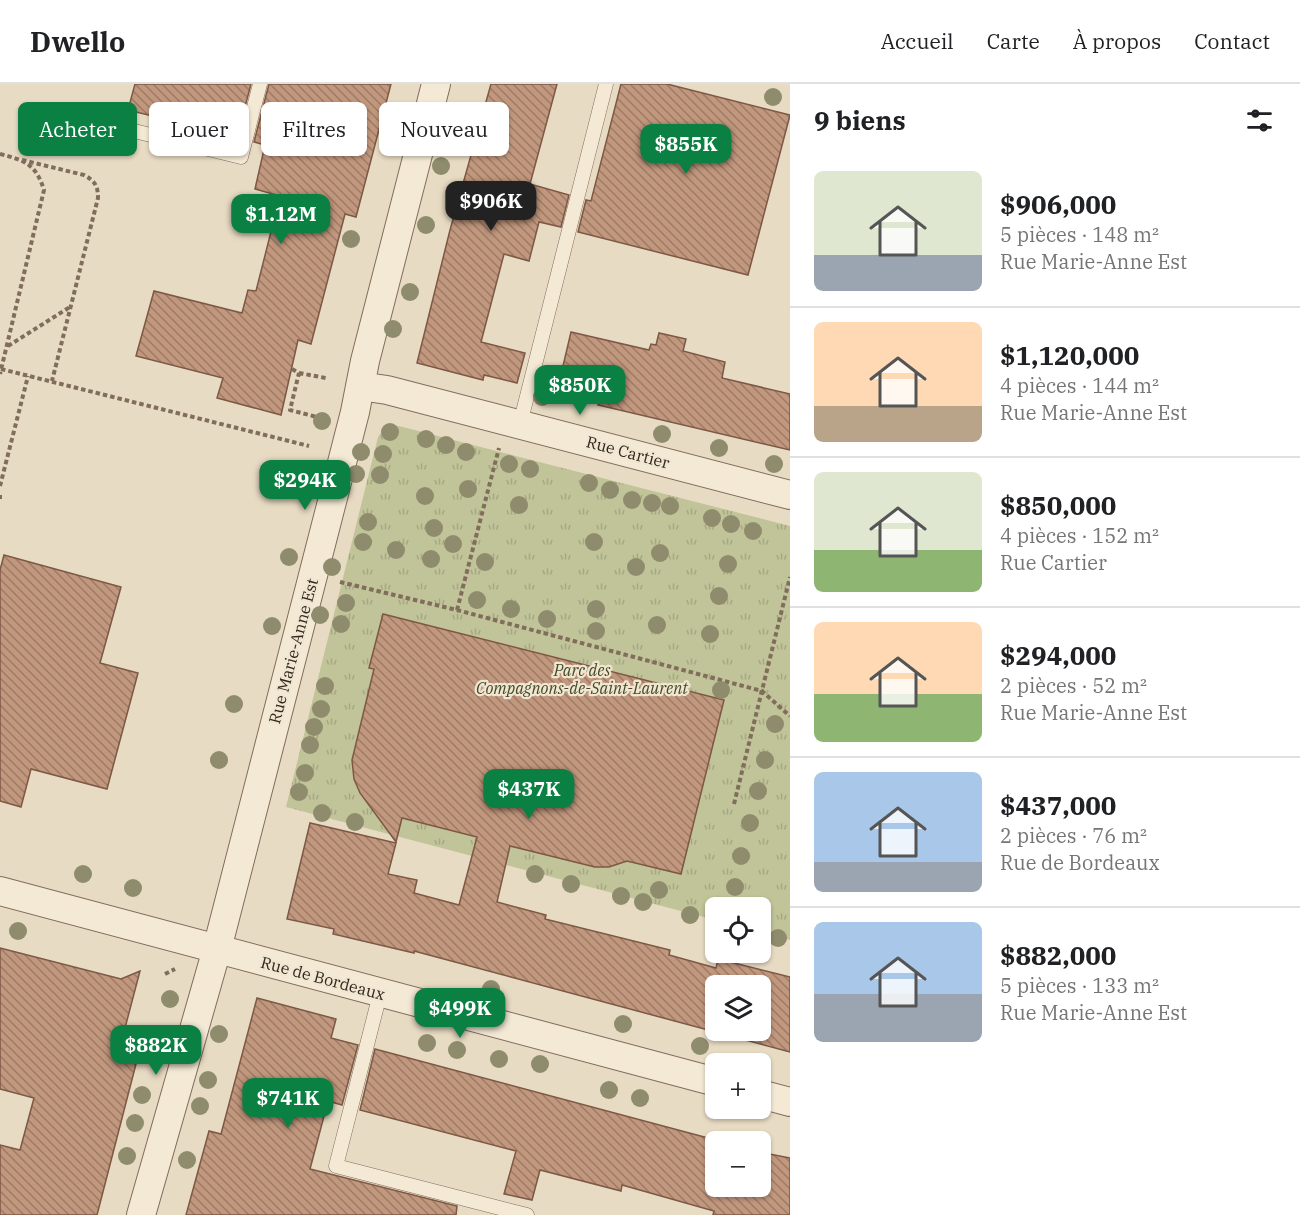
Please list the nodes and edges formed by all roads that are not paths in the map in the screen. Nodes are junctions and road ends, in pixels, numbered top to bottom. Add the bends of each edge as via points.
1 (260, 84) edge
2 (436, 84) edge
3 (606, 84) edge
4 (137, 132) edge
5 (360, 386) junction
6 (520, 424) junction
7 (790, 495) edge
8 (0, 891) edge
9 (217, 949) junction
10 (380, 994) junction
11 (705, 1079) edge
12 (771, 1097) edge
13 (790, 1102) edge
14 (141, 1215) edge
15 (527, 1215) edge

1 - 4 lane via 241,157
2 - 5 street, Rue Marie-Anne Est
3 - 6 lane
5 - 6 street, Rue Cartier
5 - 9 street, Rue Marie-Anne Est
6 - 7 street, Rue Cartier
8 - 9 street, Rue de Bordeaux
9 - 10 street, Rue de Bordeaux
9 - 14 street, Rue Marie-Anne Est
10 - 11 street, Rue de Bordeaux
10 - 15 lane via 336,1166
12 - 13 street

